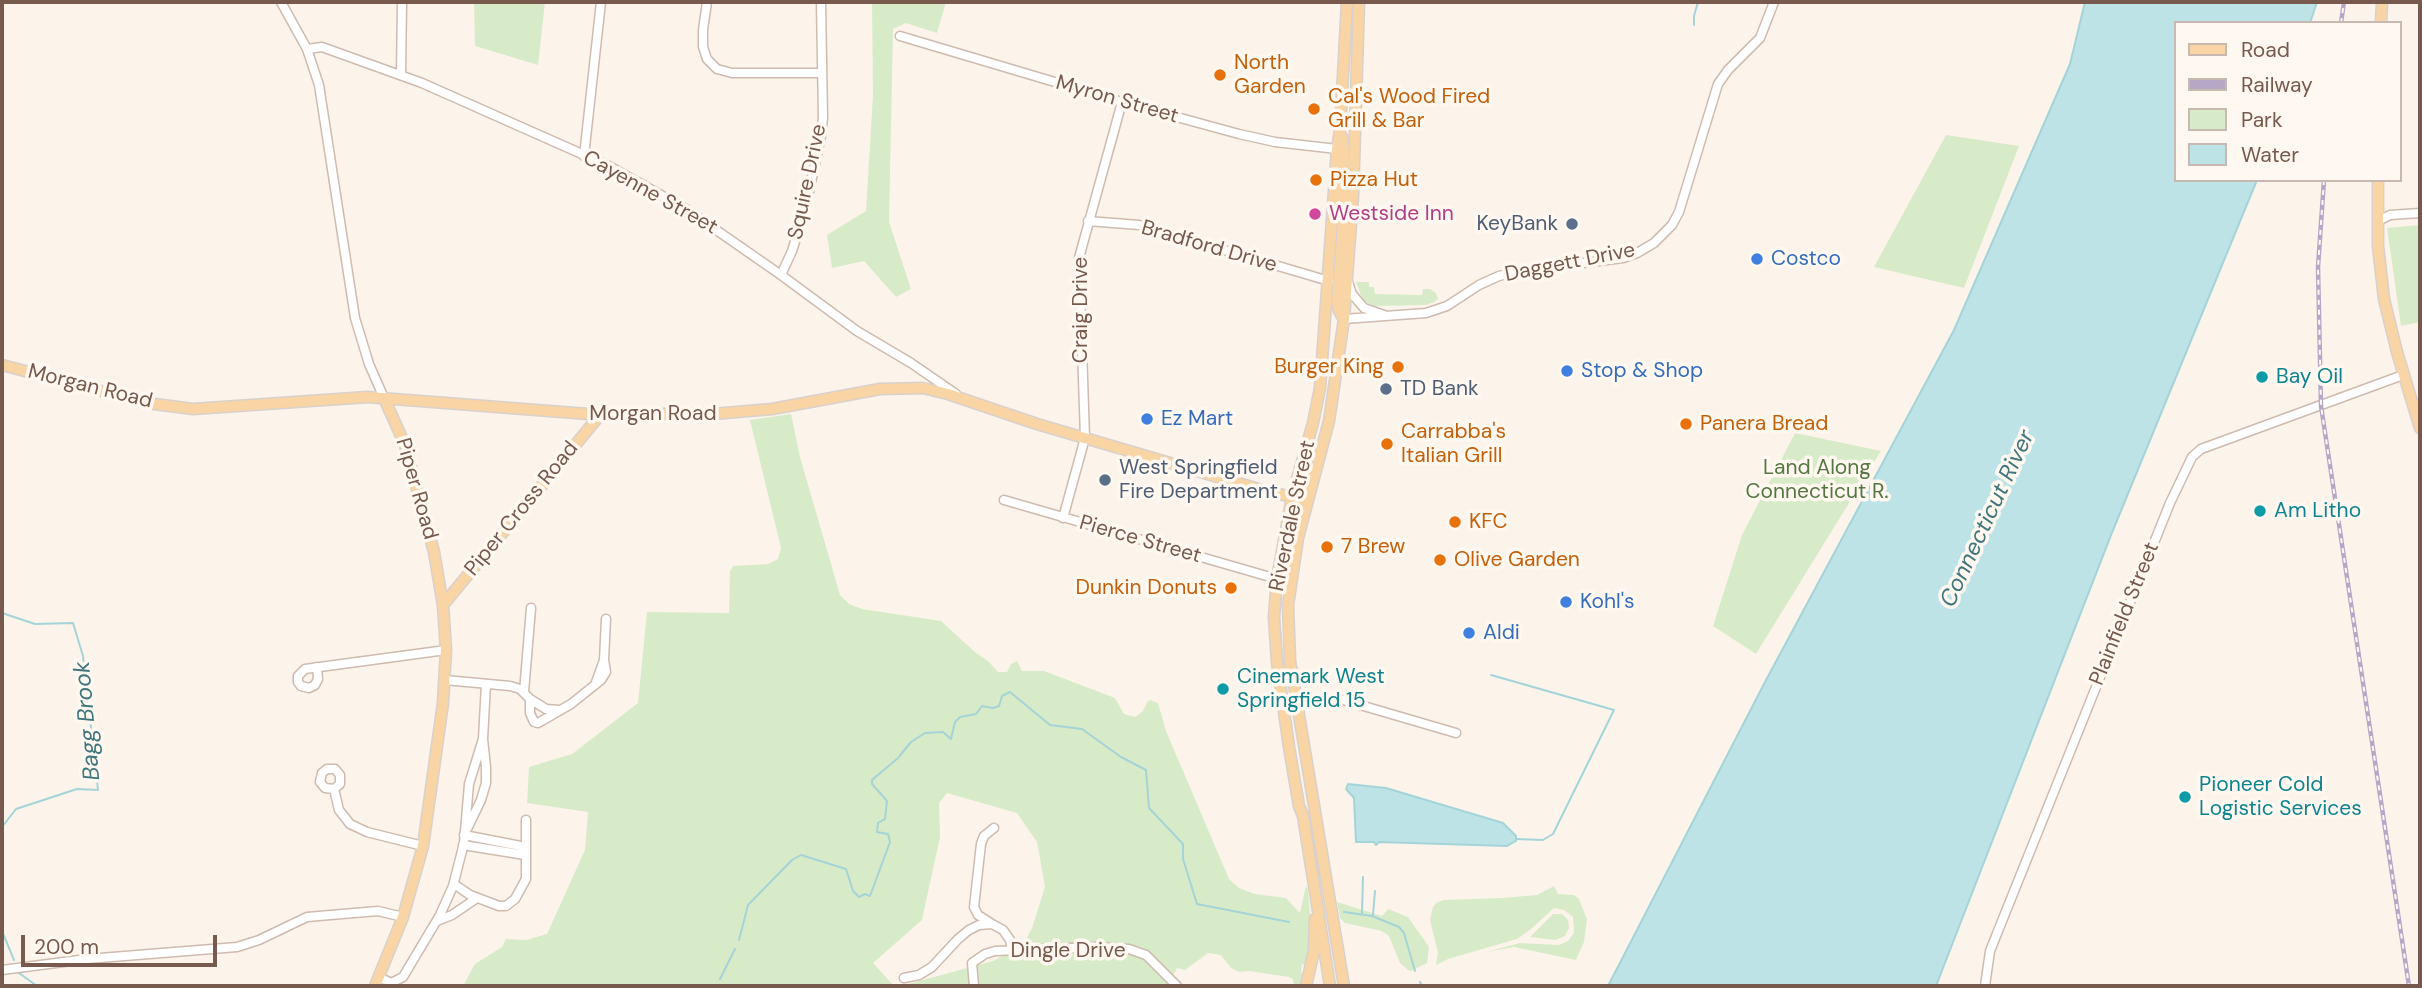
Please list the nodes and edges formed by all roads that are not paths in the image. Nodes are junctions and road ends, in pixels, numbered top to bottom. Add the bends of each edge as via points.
1 (281, 2) edge
2 (402, 2) edge
3 (601, 2) edge
4 (707, 2) edge
5 (821, 2) edge
6 (1347, 2) edge
7 (1359, 2) edge
8 (1774, 2) edge
9 (2382, 2) edge
10 (2381, 21) edge
11 (900, 36) dead end
12 (307, 49) junction
13 (822, 73) junction
14 (401, 75) junction
15 (1122, 102) junction
16 (1340, 130) junction
17 (1337, 149) junction
18 (584, 156) junction
19 (2378, 182) edge
20 (2420, 213) edge
21 (1088, 221) junction
22 (2378, 221) junction
23 (781, 275) junction
24 (1329, 281) junction
25 (1348, 282) junction
26 (1384, 315) junction
27 (1344, 319) junction
28 (1325, 335) junction
29 (911, 363) junction
30 (2, 365) edge
31 (2403, 375) junction
32 (923, 388) junction
33 (384, 398) junction
34 (963, 399) junction
35 (600, 415) junction
36 (2420, 428) edge
37 (1084, 438) junction
38 (1311, 492) junction
39 (1292, 497) junction
40 (1004, 500) dead end
41 (1307, 504) junction
42 (1063, 518) junction
43 (1276, 579) junction
44 (443, 605) junction
45 (530, 608) dead end
46 (606, 619) dead end
47 (446, 650) junction
48 (317, 667) dead end
49 (445, 680) junction
50 (486, 684) junction
51 (527, 695) junction
52 (1297, 705) junction
53 (565, 708) junction
54 (1285, 723) junction
55 (1456, 733) dead end
56 (483, 740) junction
57 (334, 789) dead end
58 (1311, 790) junction
59 (526, 820) dead end
60 (994, 828) dead end
61 (464, 840) junction
62 (423, 846) junction
63 (525, 851) junction
64 (454, 884) junction
65 (477, 898) junction
66 (1316, 898) junction
67 (403, 917) junction
68 (436, 921) junction
69 (992, 924) junction
70 (1012, 950) junction
71 (2, 970) edge
72 (904, 978) dead end
73 (377, 982) edge
74 (974, 986) edge
75 (1177, 986) edge
76 (1306, 986) edge
77 (1330, 986) edge
78 (1344, 986) edge
79 (1985, 986) edge

1 - 12 street, Piper Road
2 - 14 street
3 - 18 street
4 - 13 street via 703,43 707,59 717,69
5 - 13 street, Squire Drive
6 - 16 main road, Riverdale Street
7 - 25 main road, Riverdale Street
8 - 26 street, Daggett Drive via 1760,38 1718,84 1679,212 1654,243 1623,258 1499,276 1426,313
9 - 10 main road
11 - 15 street, Myron Street
12 - 14 street, Cayenne Street via 322,47
12 - 33 street, Piper Road via 323,99 355,318
13 - 23 street, Squire Drive via 821,136 801,221
14 - 18 street, Cayenne Street
15 - 17 street, Myron Street via 1275,142
15 - 21 street, Craig Drive
16 - 17 main road, Riverdale Street
16 - 27 main road via 1344,151 1337,302
17 - 24 main road, Riverdale Street
18 - 23 street, Cayenne Street via 686,209
19 - 22 main road
20 - 22 street via 2390,215
21 - 24 street, Bradford Drive via 1139,225
21 - 37 street, Craig Drive via 1078,267
22 - 31 main road via 2384,299
23 - 29 street, Cayenne Street via 857,331
24 - 28 main road, Riverdale Street
25 - 26 street via 1364,308
25 - 27 main road, Riverdale Street
26 - 27 street, Daggett Drive
27 - 28 main road
27 - 38 main road, Riverdale Street via 1329,421
28 - 39 main road, Riverdale Street via 1313,423
29 - 32 street via 922,374
29 - 34 street, Cayenne Street
30 - 33 main road, Morgan Road via 185,409
31 - 36 main road
31 - 79 street, Plainfield Street via 2201,449 2192,457 1990,951
32 - 34 main road, Morgan Road
32 - 35 main road, Morgan Road via 880,389 731,414
33 - 35 main road, Morgan Road
33 - 44 main road, Piper Road via 415,476
34 - 37 main road, Morgan Road
35 - 44 main road, Piper Cross Road
37 - 39 main road, Morgan Road
37 - 42 street, Craig Drive
38 - 39 main road
38 - 41 main road, Riverdale Street
39 - 41 main road, Morgan Road
39 - 43 main road, Riverdale Street
40 - 42 street, Pierce Street
41 - 52 main road, Riverdale Street via 1288,605
42 - 43 street, Pierce Street
43 - 54 main road, Riverdale Street via 1276,650
44 - 47 main road, Piper Road
45 - 51 street
46 - 53 street via 605,675
47 - 48 street
47 - 49 main road, Piper Road
49 - 50 street
49 - 62 main road, Piper Road
50 - 51 street via 516,687
50 - 56 street
51 - 53 street via 546,709
51 - 53 street via 536,723
52 - 55 street via 1343,700
52 - 58 main road, Riverdale Street
54 - 58 main road via 1293,740 1302,794 1309,796
54 - 66 main road, Riverdale Street
56 - 61 street via 469,783
56 - 61 street via 486,783
57 - 62 street via 342,814 354,826
58 - 78 main road, Riverdale Street
59 - 63 street
60 - 69 street via 981,845 974,907
61 - 63 street
61 - 64 street
62 - 67 main road, Piper Road
63 - 65 street via 526,879 515,899 499,906
64 - 65 street
64 - 68 street
65 - 68 street
66 - 76 main road via 1314,951
66 - 77 main road, Riverdale Street
67 - 71 street via 378,911 307,917 237,947
67 - 73 main road, Piper Road
68 - 73 street via 404,977 391,983
69 - 70 street via 1003,930
69 - 72 street via 969,930 932,967
70 - 74 street, Dingle Drive via 978,957 972,963
70 - 75 street, Dingle Drive via 1129,949 1146,955

